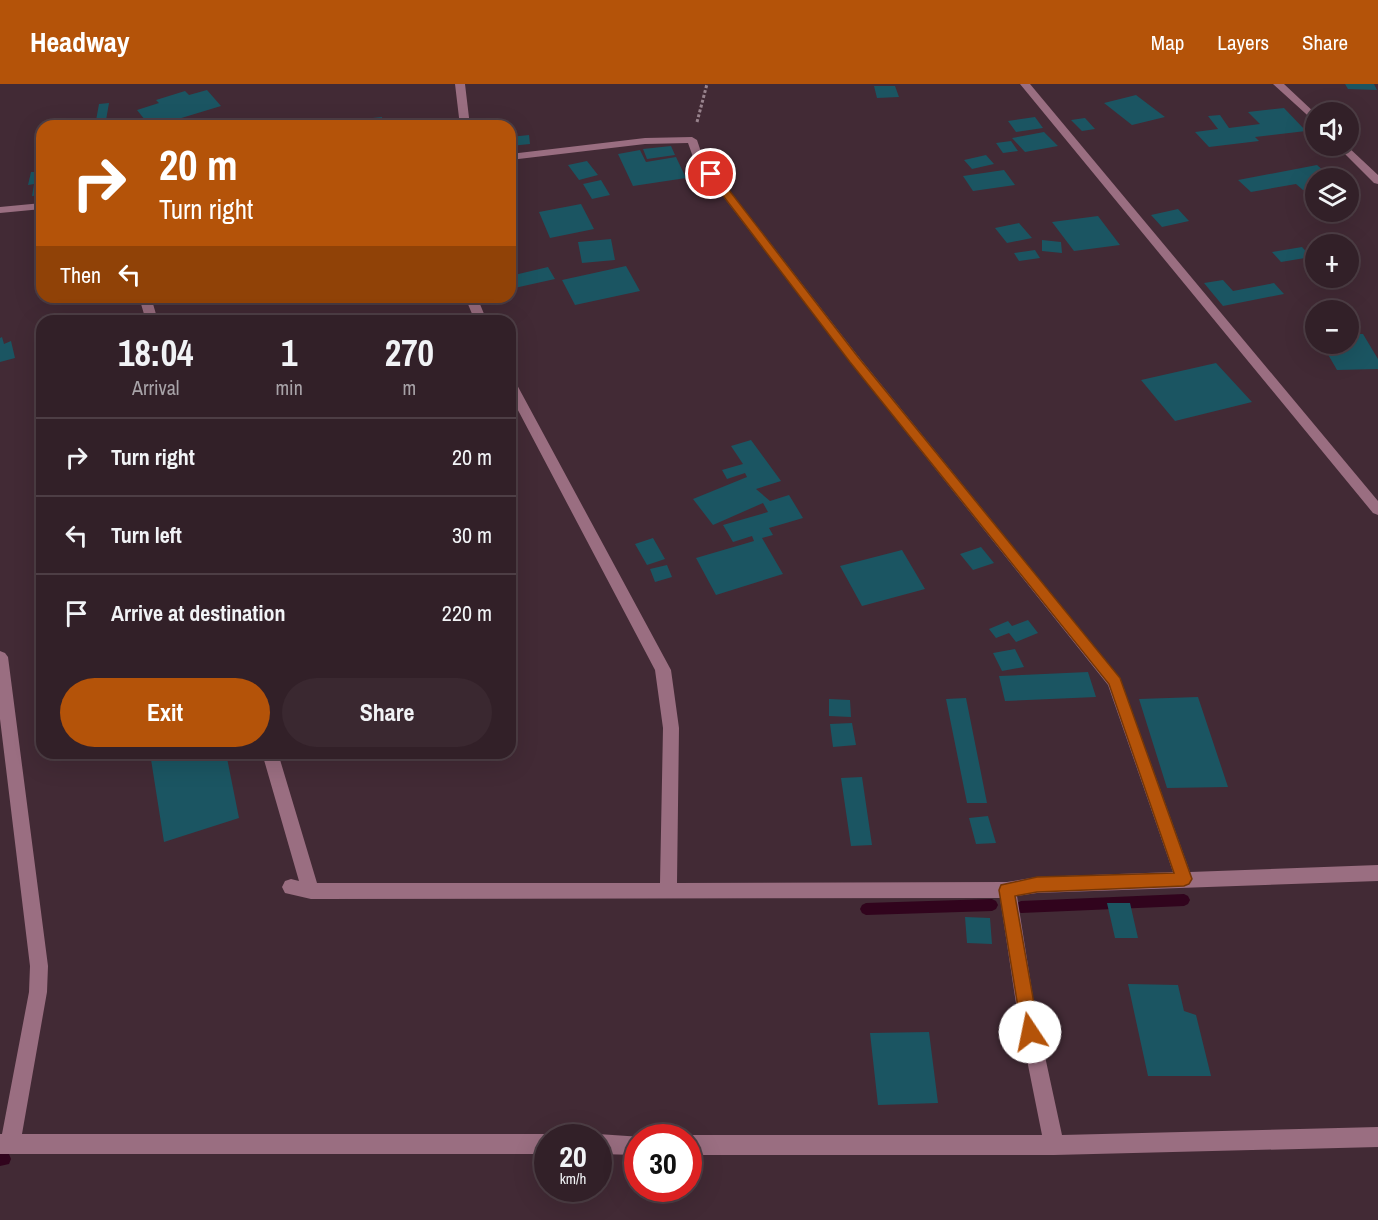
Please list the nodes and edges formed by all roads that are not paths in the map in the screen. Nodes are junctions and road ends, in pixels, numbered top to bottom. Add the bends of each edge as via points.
1 (460, 84) edge
2 (1025, 84) edge
3 (1278, 84) edge
4 (1305, 110) edge
5 (464, 120) edge
6 (516, 156) edge
7 (1352, 156) edge
8 (1355, 159) junction
9 (1378, 164) edge
10 (1378, 181) edge
11 (36, 207) edge
12 (0, 210) edge
13 (516, 394) edge
14 (1378, 510) edge
15 (0, 657) edge
16 (272, 759) edge
17 (1378, 873) edge
18 (1184, 879) junction
19 (291, 887) dead end
20 (668, 890) junction
21 (1007, 890) junction
22 (311, 891) junction
23 (1378, 1137) edge
24 (5, 1144) edge
25 (534, 1144) edge
26 (702, 1144) edge
27 (1054, 1145) junction

1 - 5 street
2 - 14 street
3 - 4 street
6 - 18 street via 645,141 692,140 697,155 854,359 1115,682
7 - 8 street
8 - 9 street
8 - 10 street
11 - 12 street
13 - 20 street via 663,670 671,728
15 - 24 street via 39,966 38,992
16 - 22 street
17 - 18 street
18 - 21 street via 1037,885
19 - 22 street
20 - 21 street
20 - 22 street
21 - 27 street via 1026,1010
23 - 27 street
24 - 25 street
26 - 27 street

